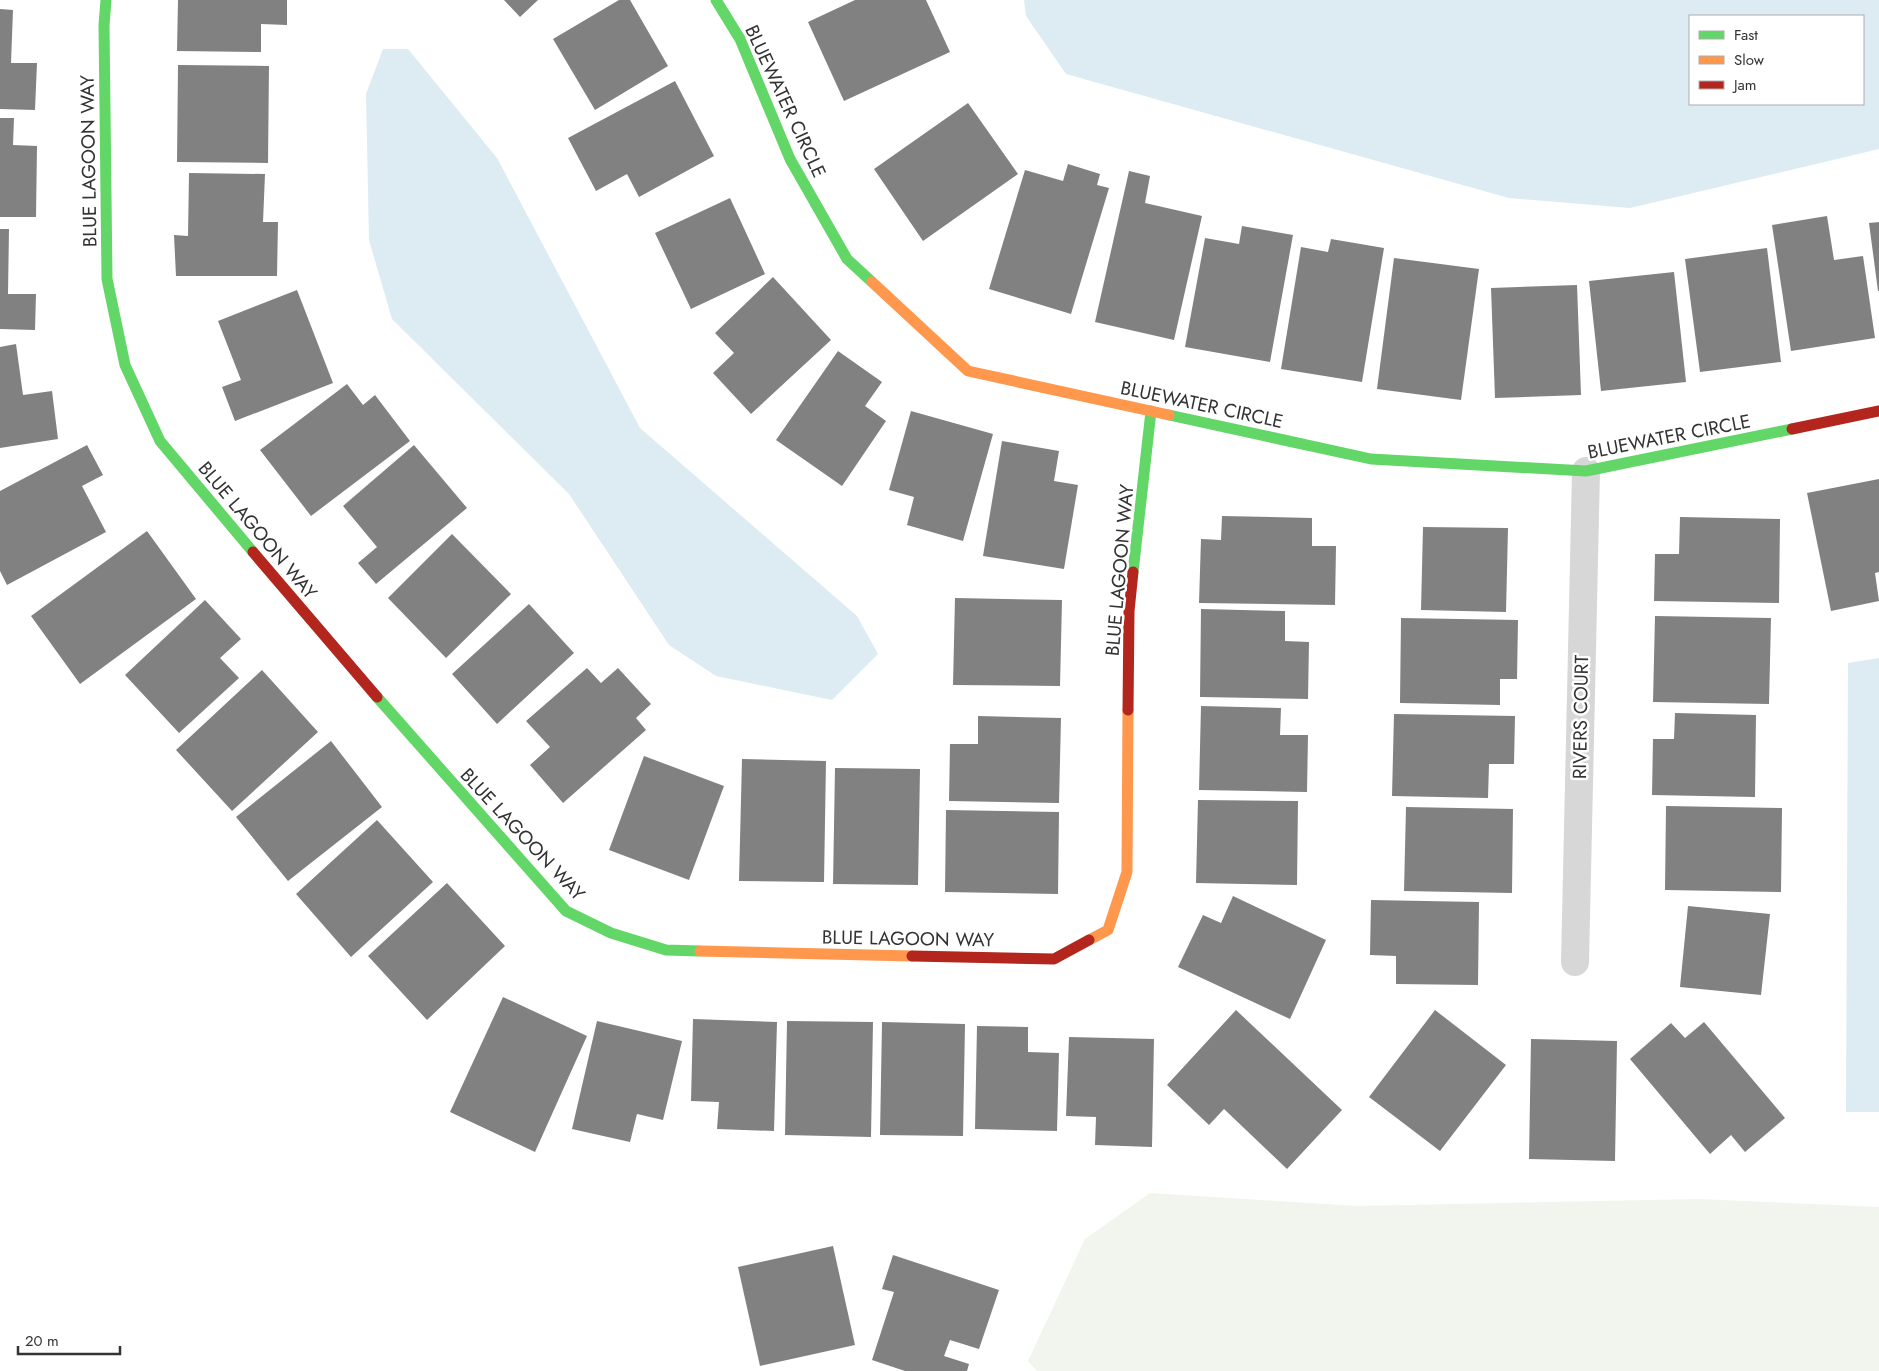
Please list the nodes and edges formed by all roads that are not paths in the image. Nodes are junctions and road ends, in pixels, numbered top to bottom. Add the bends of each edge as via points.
1 (106, 0) edge
2 (716, 0) edge
3 (1879, 411) edge
4 (1152, 412) junction
5 (1586, 471) junction
6 (1575, 962) dead end

1 - 4 street, BLUE LAGOON WAY via 107,279 125,365 160,440 335,650 566,912 611,933 666,950 1054,959 1108,930 1128,872 1129,610
2 - 4 street, BLUEWATER CIRCLE via 740,39 790,159 847,259 968,371
3 - 5 street, BLUEWATER CIRCLE
4 - 5 street, BLUEWATER CIRCLE via 1371,459
5 - 6 street, RIVERS COURT

